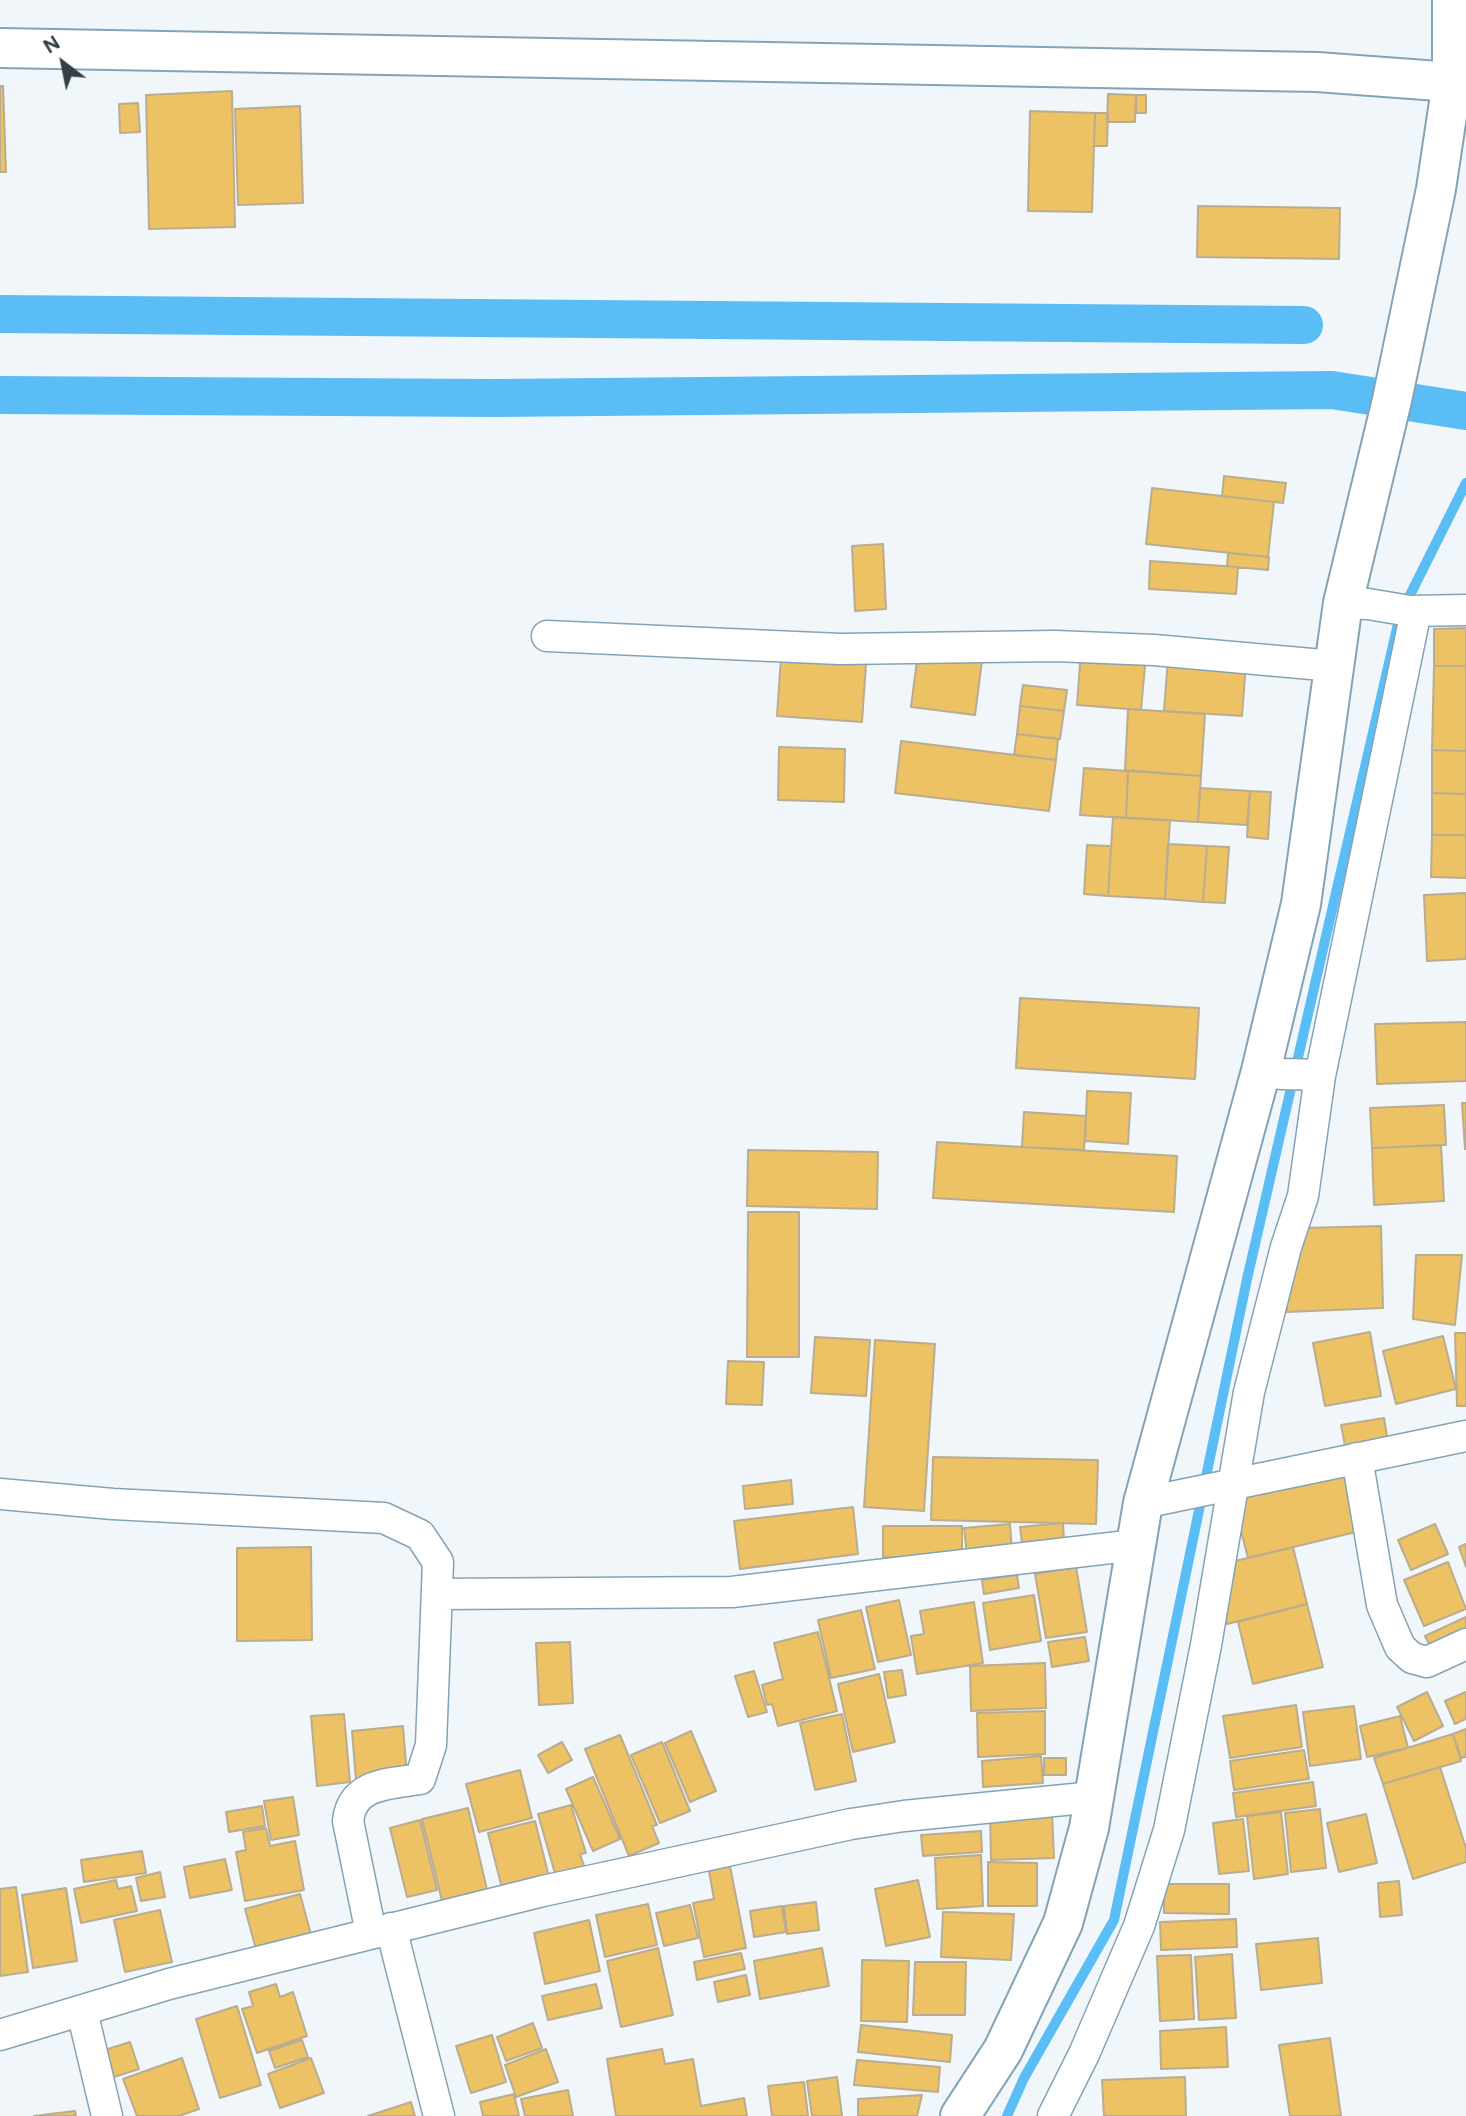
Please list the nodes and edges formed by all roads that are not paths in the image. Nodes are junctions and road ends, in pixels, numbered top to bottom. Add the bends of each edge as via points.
1 (1452, 1) edge
2 (0, 48) edge
3 (1459, 83) edge
4 (1355, 604) junction
5 (1466, 610) edge
6 (1413, 611) junction
7 (547, 636) dead end
8 (1334, 666) junction
9 (1266, 1073) junction
10 (1312, 1075) junction
11 (1466, 1436) edge
12 (1357, 1458) junction
13 (1234, 1483) junction
14 (0, 1494) edge
15 (1159, 1500) junction
16 (1136, 1545) junction
17 (437, 1594) junction
18 (1466, 1644) edge
19 (1094, 1797) junction
20 (381, 1930) junction
21 (82, 2011) junction
22 (0, 2035) edge
23 (107, 2116) edge
24 (439, 2116) edge
25 (960, 2116) edge
26 (1053, 2116) edge

1 - 3 main road
2 - 3 main road via 1317,72
3 - 4 main road via 1392,400
4 - 6 street
4 - 8 main road
5 - 6 street
6 - 10 street
7 - 8 street via 840,649 1055,646
8 - 9 main road via 1301,904
9 - 10 street
9 - 15 main road
10 - 13 street via 1303,1196 1250,1392
11 - 12 street
12 - 13 street
12 - 18 street via 1382,1605 1401,1647 1412,1658 1427,1662
13 - 15 street
13 - 26 street via 1169,1830 1139,1926
14 - 17 street via 384,1518 420,1535 438,1562
15 - 16 main road
16 - 17 street via 732,1592
16 - 19 main road
17 - 20 street via 431,1745 420,1779 379,1786 362,1793 349,1808 348,1821
19 - 20 street via 851,1824
19 - 25 main road via 1063,1923 1003,2050
20 - 21 street
20 - 24 street
21 - 22 street
21 - 23 street

